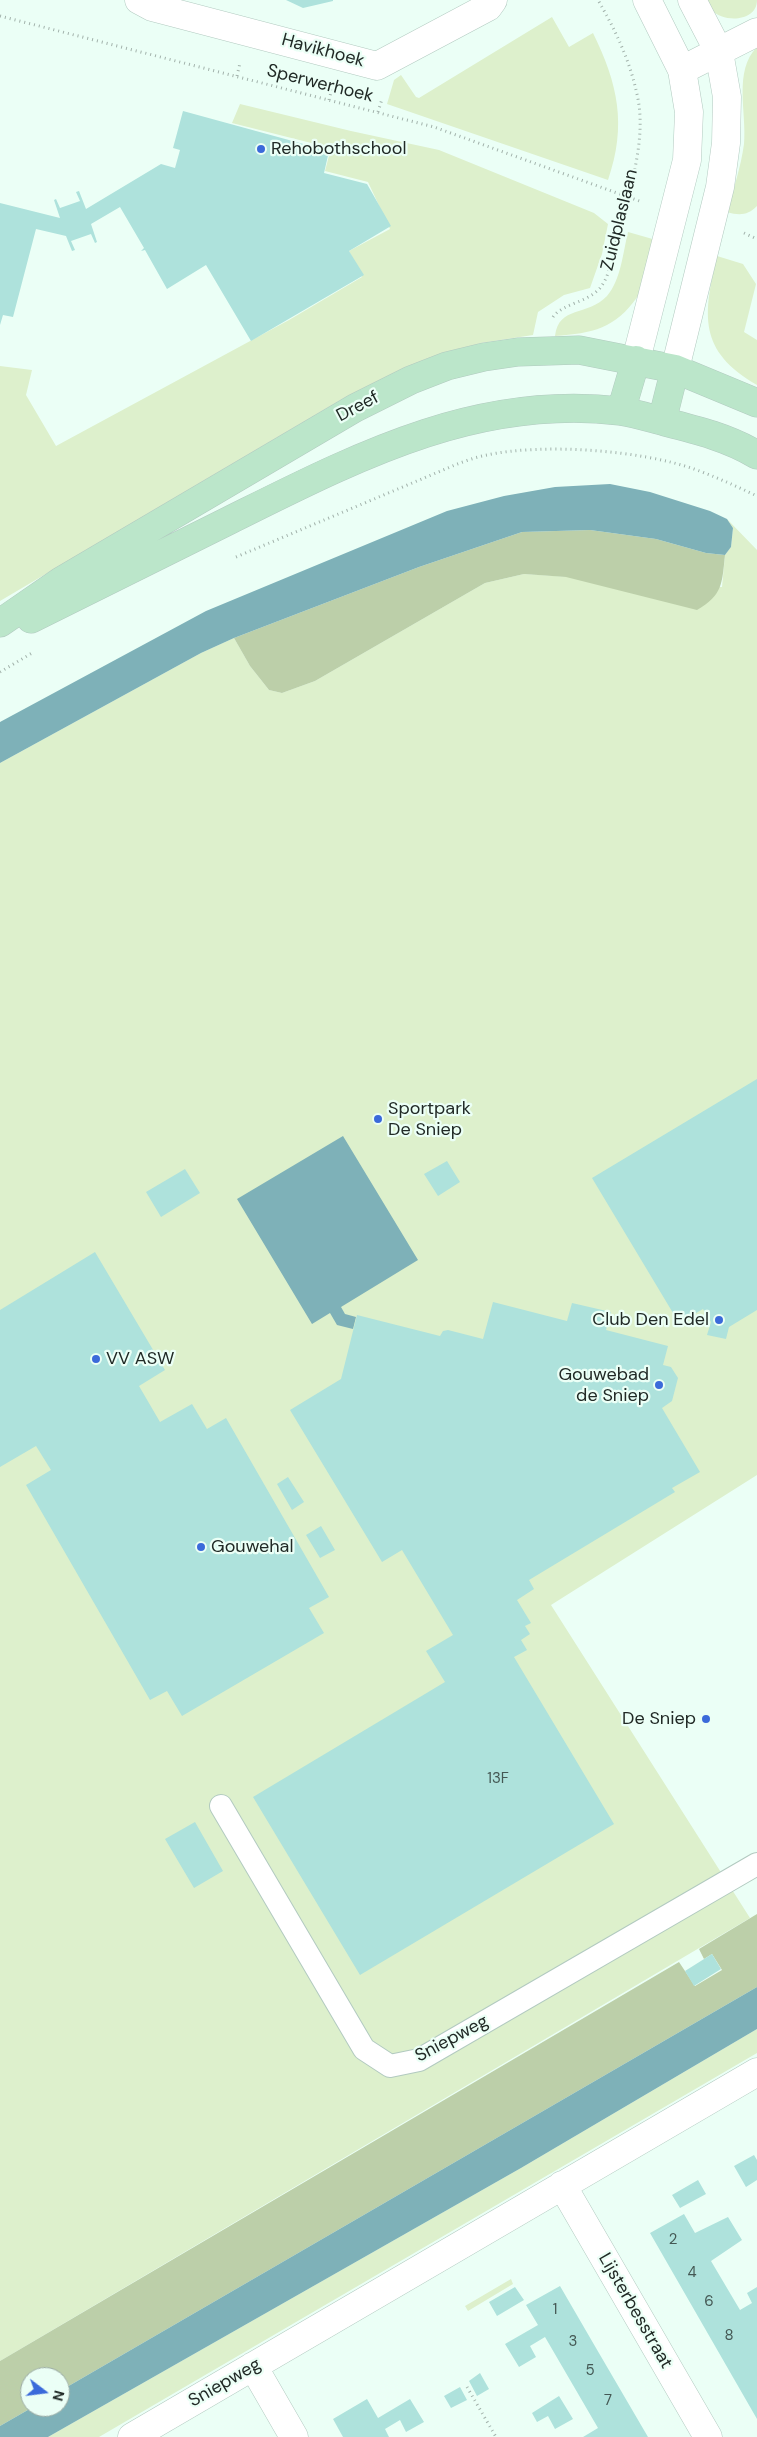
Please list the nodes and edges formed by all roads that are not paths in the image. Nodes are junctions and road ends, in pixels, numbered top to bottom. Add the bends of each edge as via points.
1 (140, 0) edge
2 (493, 0) edge
3 (647, 0) edge
4 (692, 0) edge
5 (757, 32) edge
6 (719, 52) junction
7 (682, 70) junction
8 (636, 360) junction
9 (675, 369) junction
10 (757, 403) edge
11 (621, 411) junction
12 (662, 421) junction
13 (757, 455) edge
14 (0, 623) edge
15 (0, 634) edge
16 (221, 1806) dead end
17 (757, 1864) edge
18 (757, 2072) edge
19 (562, 2185) junction
20 (253, 2366) junction
21 (132, 2437) edge
22 (294, 2437) edge
23 (708, 2437) edge

1 - 2 street, Havikhoek via 152,6 377,66 488,8
3 - 7 street
4 - 6 street
5 - 6 street
6 - 7 street
6 - 9 street via 727,97 726,143 720,187
7 - 8 street via 689,112 687,160
8 - 9 main road, Dreef
8 - 11 main road
8 - 14 main road, Dreef via 578,350 484,357 447,366 411,380 355,408 60,581
9 - 10 main road, Dreef
9 - 12 main road
11 - 12 main road
11 - 15 main road via 548,408 451,424 369,454 287,491
12 - 13 main road via 702,431
16 - 17 lane, Sniepweg via 364,2049 390,2066 419,2060
18 - 19 street, Sniepweg
19 - 20 street, Sniepweg
19 - 23 street, Lijsterbesstraat
20 - 21 street, Sniepweg
20 - 22 street

